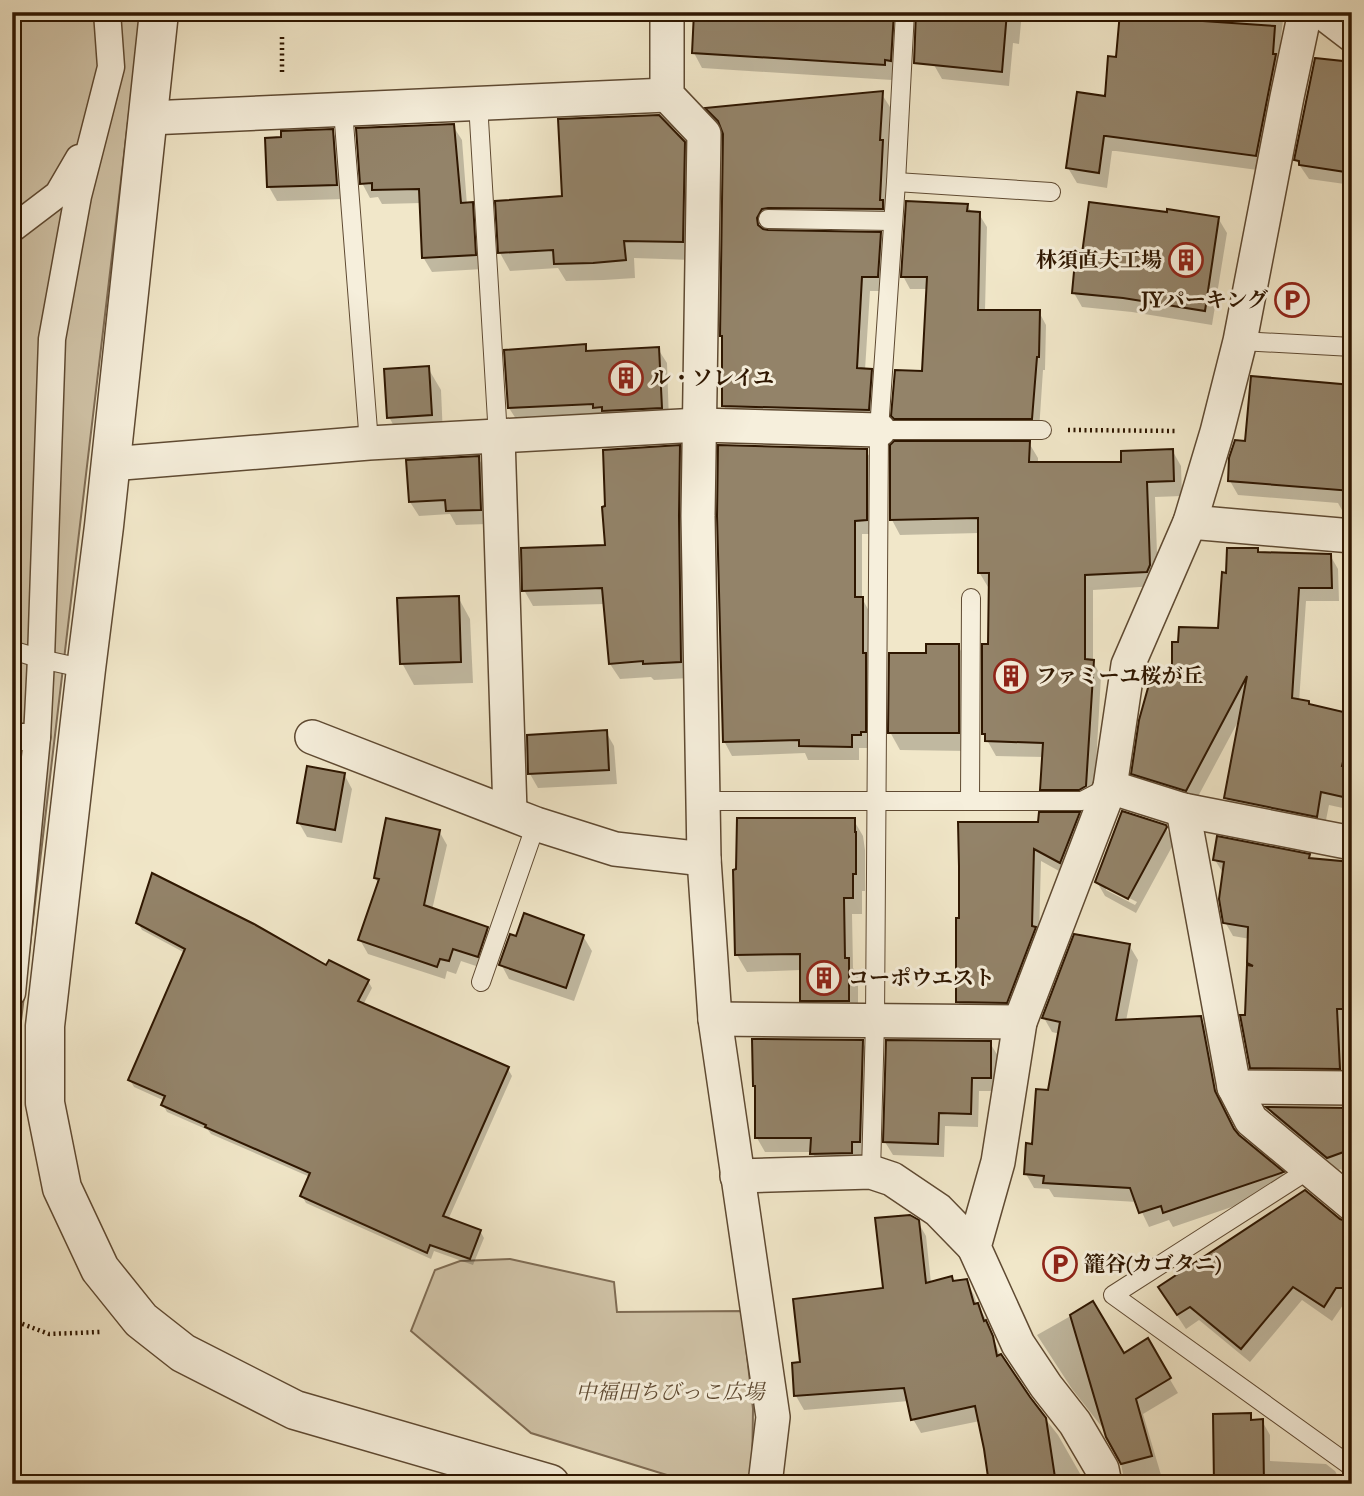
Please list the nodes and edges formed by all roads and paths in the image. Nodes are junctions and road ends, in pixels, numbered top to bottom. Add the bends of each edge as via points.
1 (107, 12) edge
2 (159, 12) edge
3 (667, 12) edge
4 (905, 12) edge
5 (1305, 12) edge
6 (1322, 12) edge
7 (1352, 35) edge
8 (282, 37) dead end
9 (282, 76) dead end
10 (667, 95) junction
11 (478, 103) junction
12 (343, 110) junction
13 (149, 118) junction
14 (94, 132) junction
15 (896, 183) junction
16 (1051, 192) dead end
17 (768, 219) dead end
18 (892, 221) junction
19 (12, 229) edge
20 (1240, 341) junction
21 (1352, 347) edge
22 (699, 425) junction
23 (879, 430) junction
24 (1042, 430) joint
25 (1217, 432) junction
26 (498, 437) junction
27 (369, 443) junction
28 (110, 464) junction
29 (1190, 523) junction
30 (1352, 536) edge
31 (971, 598) dead end
32 (12, 650) edge
33 (12, 659) edge
34 (41, 659) junction
35 (86, 669) junction
36 (24, 737) edge
37 (312, 737) dead end
38 (1110, 787) junction
39 (703, 801) junction
40 (877, 801) junction
41 (970, 801) junction
42 (1183, 810) junction
43 (523, 818) junction
44 (1352, 843) edge
45 (704, 859) junction
46 (481, 982) dead end
47 (12, 993) edge
48 (715, 1019) junction
49 (875, 1021) junction
50 (1020, 1022) junction
51 (1234, 1087) junction
52 (1352, 1088) edge
53 (1310, 1169) junction
54 (871, 1172) junction
55 (737, 1175) junction
56 (1352, 1204) edge
57 (974, 1247) junction
58 (12, 1320) edge
59 (141, 1320) junction
60 (1352, 1466) edge
61 (550, 1484) edge
62 (765, 1484) edge
63 (1105, 1484) edge

1 - 14 street via 111,67
2 - 13 street
3 - 10 street
4 - 15 lane
5 - 20 street
6 - 7 street
8 - 9 path
10 - 11 street
10 - 22 street via 704,134
11 - 12 street
11 - 26 lane
12 - 13 street
12 - 27 lane
13 - 28 street
14 - 19 street via 58,194
14 - 34 street via 52,339
15 - 16 lane
15 - 18 lane
17 - 18 lane
18 - 23 lane
20 - 21 lane
20 - 25 street
22 - 23 street
22 - 26 street
22 - 39 street
23 - 24 lane
23 - 40 lane
24 - 25 path
25 - 29 street
26 - 27 street
26 - 43 street
27 - 28 street
28 - 35 street
29 - 30 street
29 - 38 street via 1128,665
31 - 41 lane
32 - 34 lane
33 - 34 lane
34 - 35 lane
34 - 36 street
35 - 59 street via 45,1026 45,1103 62,1188 100,1269
36 - 47 street
37 - 43 street
38 - 41 lane via 1082,801
38 - 42 street
38 - 50 street
39 - 40 lane
39 - 45 street
40 - 41 lane
40 - 49 lane
42 - 44 street
42 - 51 street
43 - 45 street via 615,849
43 - 46 lane
45 - 48 street
48 - 49 street
48 - 55 street
49 - 50 street
49 - 54 lane
50 - 57 street via 998,1162
51 - 52 street
51 - 53 street via 1251,1120
53 - 56 street
53 - 60 lane via 1113,1296
54 - 55 street
54 - 57 street via 892,1179 938,1210
55 - 62 street via 773,1417
57 - 63 street via 1017,1344 1075,1423 1102,1469
58 - 59 path via 49,1334 113,1332
59 - 61 street via 183,1353 295,1410

